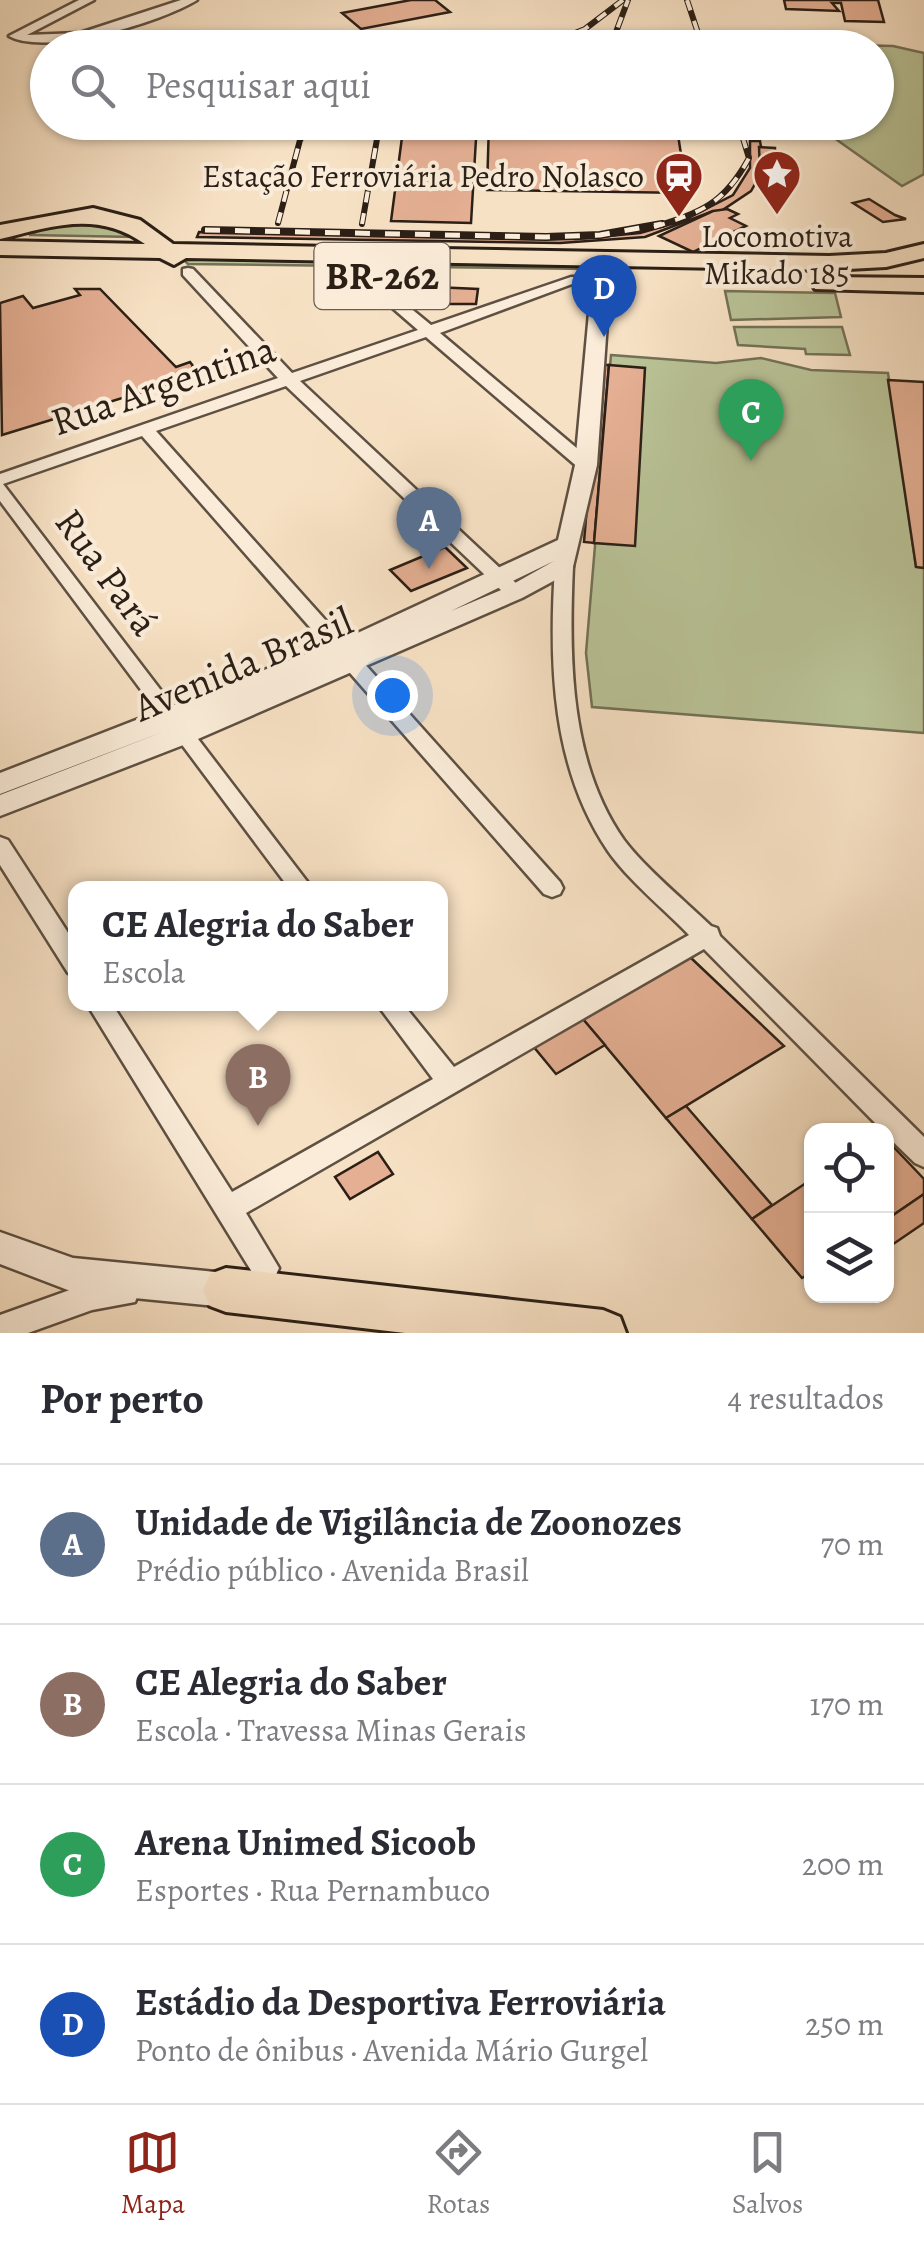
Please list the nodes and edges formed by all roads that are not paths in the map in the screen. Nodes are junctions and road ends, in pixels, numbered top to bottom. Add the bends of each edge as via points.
1 (88, 0) edge
2 (191, 0) edge
3 (95, 30) edge
4 (30, 39) edge
5 (924, 239) edge
6 (924, 251) edge
7 (169, 252) junction
8 (7, 253) edge
9 (818, 262) junction
10 (188, 272) junction
11 (590, 272) junction
12 (924, 272) edge
13 (377, 276) junction
14 (846, 284) junction
15 (924, 285) edge
16 (428, 332) junction
17 (287, 378) junction
18 (144, 428) junction
19 (586, 464) junction
20 (0, 480) edge
21 (0, 489) edge
22 (565, 555) junction
23 (508, 585) junction
24 (348, 654) junction
25 (176, 727) junction
26 (0, 784) edge
27 (0, 806) edge
28 (0, 846) edge
29 (295, 881) edge
30 (552, 888) dead end
31 (708, 935) junction
32 (68, 953) edge
33 (103, 1011) edge
34 (395, 1011) edge
35 (450, 1082) junction
36 (924, 1154) edge
37 (227, 1209) junction
38 (0, 1248) edge
39 (246, 1279) junction
40 (0, 1329) edge
41 (602, 1333) edge

1 - 4 street via 16,36
2 - 3 street
5 - 9 main road, BR-262 via 881,255
6 - 9 main road via 886,260
7 - 8 main road, BR-262
7 - 8 main road via 135,224 106,214 71,214 39,223
7 - 10 main road
7 - 11 main road, BR-262
8 - 10 main road, BR-262
9 - 11 main road, BR-262
9 - 12 main road
10 - 13 main road, BR-262
10 - 17 street
11 - 13 main road, BR-262
11 - 14 main road, BR-262
11 - 16 street, Rua Argentina
11 - 19 street
12 - 14 main road
13 - 16 street via 386,295
14 - 15 main road, BR-262
16 - 17 street, Rua Argentina
16 - 19 street
17 - 18 street, Rua Argentina
17 - 23 street
18 - 20 street, Rua Argentina
18 - 24 street
19 - 22 street
21 - 25 street, Rua Pará
22 - 23 street, Avenida Brasil
22 - 31 street via 560,632 575,764 617,847
23 - 24 street, Avenida Brasil
24 - 25 street, Avenida Brasil
24 - 30 street
25 - 26 street, Avenida Brasil
25 - 27 street, Avenida Brasil
25 - 29 street, Rua Pará
28 - 32 street
31 - 35 street
31 - 36 street
33 - 37 street
34 - 35 street
35 - 37 street
37 - 39 street
38 - 39 street via 74,1275
39 - 40 street via 92,1296
39 - 41 main road

